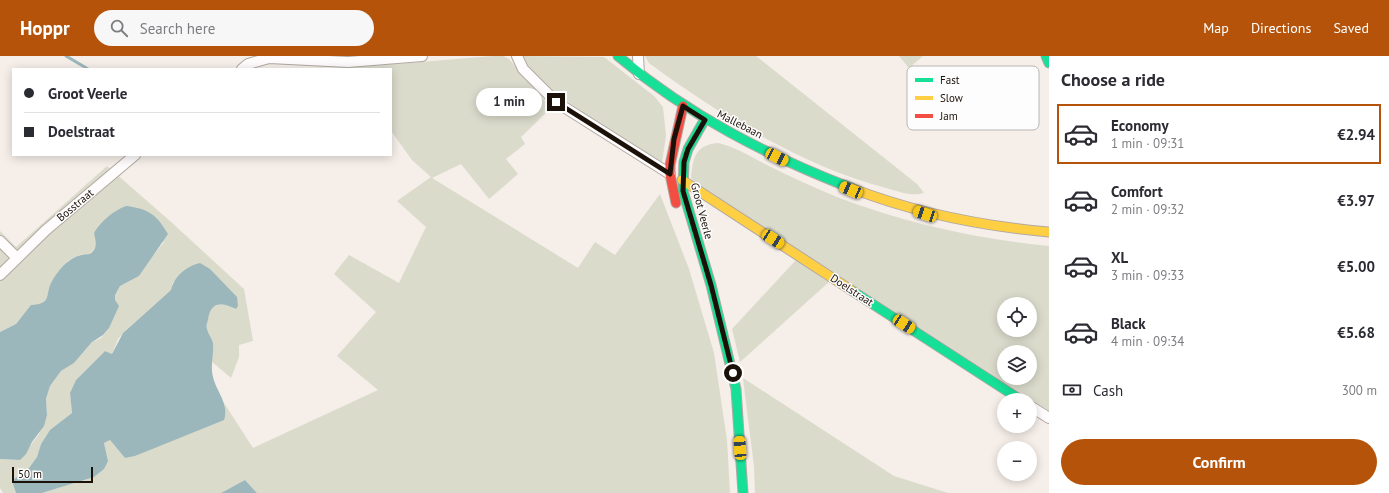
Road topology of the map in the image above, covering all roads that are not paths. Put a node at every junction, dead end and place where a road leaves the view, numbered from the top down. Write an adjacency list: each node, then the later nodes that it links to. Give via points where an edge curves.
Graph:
1 (422, 56): 7 (street, via 348,62 270,58 248,64)
2 (516, 56): 12 (street, via 523,69 556,102)
3 (618, 56): 8 (main road, Mallebaan)
4 (638, 56): 8 (street)
5 (1046, 56): 6 (main road)
6 (1049, 63)
7 (243, 68)
8 (640, 74): 9 (main road, Mallebaan)
9 (683, 106): 10 (main road, Mallebaan); 12 (main road, Groot Veerle, via 674,139)
10 (705, 120): 13 (main road, Groot Veerle, via 688,149); 16 (main road, Mallebaan, via 790,164 851,190 925,214 1024,231)
11 (134, 156): 18 (street, Bosstraat, via 46,230)
12 (670, 174): 14 (main road, Groot Veerle)
13 (682, 180): 20 (main road, Groot Veerle); 21 (main road, Doelstraat)
14 (679, 214)
15 (684, 228): 20 (main road, Groot Veerle, via 704,285)
16 (1049, 232)
17 (0, 241): 18 (street)
18 (17, 258): 19 (street, Bosstraat)
19 (0, 275)
20 (718, 312): 24 (main road, Groot Veerle, via 736,389)
21 (1010, 393)
22 (1037, 410): 23 (street)
23 (1049, 418)
24 (743, 493)

